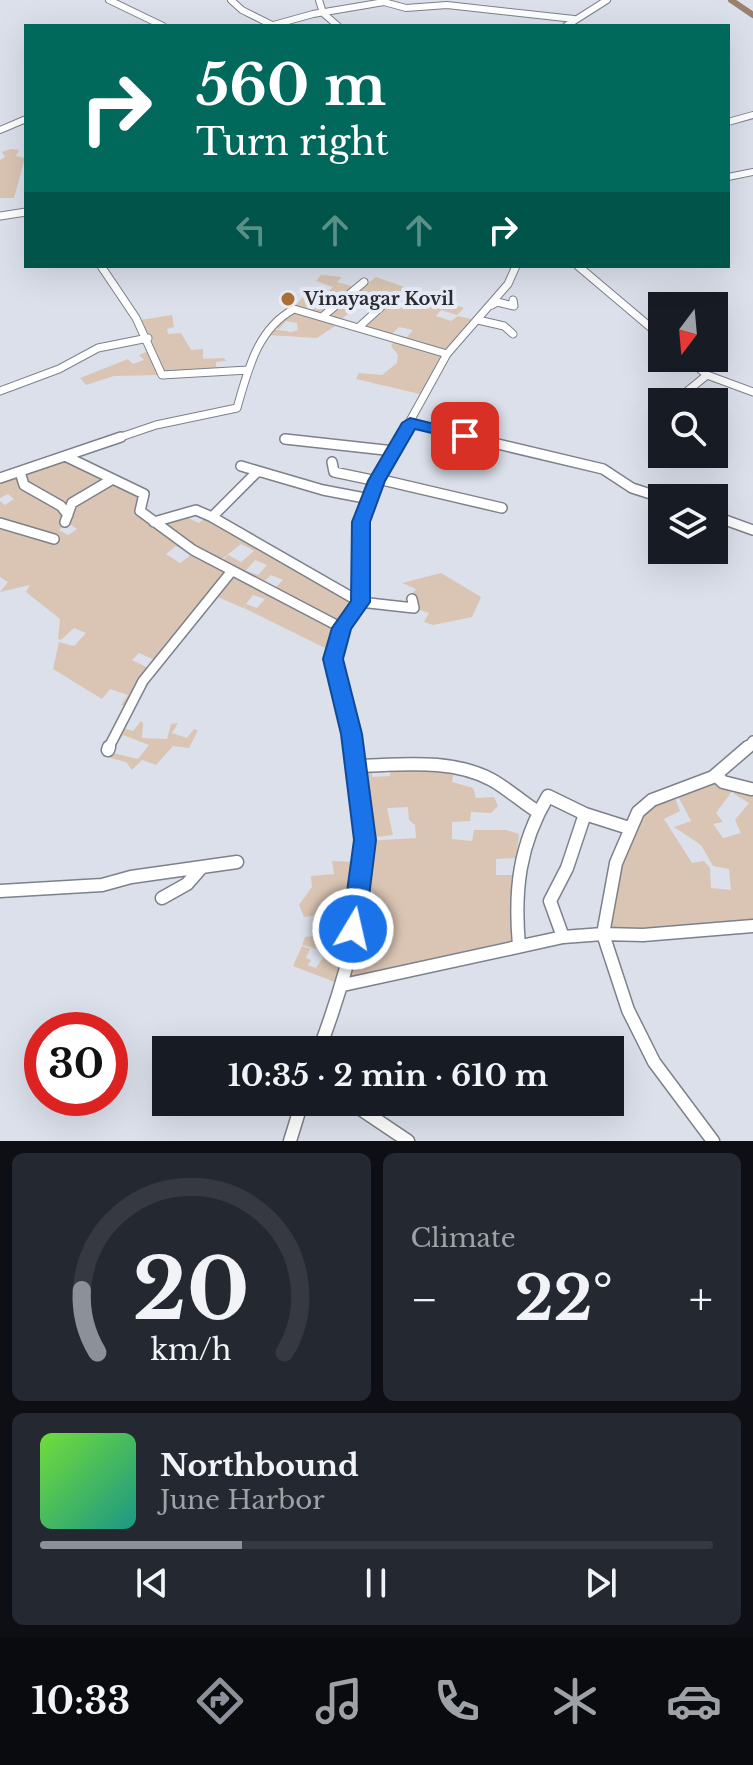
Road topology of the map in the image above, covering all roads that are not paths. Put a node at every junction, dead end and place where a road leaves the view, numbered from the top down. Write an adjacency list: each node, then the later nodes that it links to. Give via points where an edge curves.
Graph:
1 (109, 0): 8 (street)
2 (231, 0): 9 (street)
3 (319, 0): 6 (street)
4 (607, 0): 7 (street)
5 (430, 2): 6 (street, via 406,8 384,2); 7 (street)
6 (323, 13): 10 (street); 11 (street)
7 (574, 19): 12 (street)
8 (159, 24)
9 (267, 24)
10 (279, 24)
11 (336, 24)
12 (568, 24)
13 (753, 115): 15 (street)
14 (24, 120): 16 (street)
15 (730, 121)
16 (0, 130)
17 (750, 175): 18 (street)
18 (730, 177)
19 (24, 212): 20 (street)
20 (0, 216)
21 (102, 268): 33 (street)
22 (515, 268): 26 (street)
23 (580, 268): 30 (street)
24 (364, 282): 28 (street)
25 (513, 300): 26 (street, via 514,306)
26 (489, 306): 29 (street)
27 (381, 307): 31 (street)
28 (322, 317): 31 (street); 35 (street, via 288,311 267,332)
29 (478, 320): 32 (street, via 504,326); 34 (street)
30 (648, 325)
31 (359, 327): 34 (street)
32 (513, 334)
33 (148, 338): 35 (street, via 162,375); 39 (street, via 98,348)
34 (448, 358): 41 (street)
35 (248, 370): 44 (street, via 237,408 156,425)
36 (703, 372): 37 (street)
37 (707, 375): 38 (street); 40 (street)
38 (691, 388)
39 (0, 391)
40 (753, 392)
41 (410, 423): 43 (street); 52 (street, via 603,469)
42 (285, 439): 43 (street)
43 (394, 451): 51 (street)
44 (65, 456): 48 (street); 50 (street)
45 (332, 462): 51 (street, via 334,472)
46 (241, 466): 47 (street)
47 (258, 471): 53 (street); 55 (street)
48 (20, 472): 49 (street); 50 (street, via 24,485 61,506 66,518 72,503)
49 (0, 478)
50 (111, 480): 57 (street, via 144,494 140,511)
51 (377, 480): 53 (street); 54 (street)
52 (648, 493)
53 (370, 499): 63 (street, via 361,522)
54 (502, 508)
55 (212, 517): 57 (street, via 196,510); 63 (street)
56 (728, 521): 59 (street)
57 (154, 522): 61 (street)
58 (0, 523): 60 (street)
59 (753, 530)
60 (54, 539)
61 (231, 572): 64 (street); 66 (street, via 143,681)
62 (412, 599): 63 (street, via 414,608)
63 (360, 602): 64 (street)
64 (342, 628): 67 (street, via 333,659)
65 (752, 745): 68 (street)
66 (108, 750)
67 (356, 766): 70 (street, via 458,768 492,780); 81 (street, via 365,840)
68 (716, 775): 69 (street); 72 (street, via 648,802)
69 (751, 789)
70 (538, 812): 71 (street, via 548,796); 80 (street, via 520,849 514,909)
71 (585, 814): 72 (street); 79 (street, via 550,901)
72 (629, 828): 78 (street)
73 (237, 862): 74 (street)
74 (201, 868): 75 (street, via 102,885); 76 (street, via 187,884)
75 (0, 891)
76 (162, 898)
77 (753, 926): 78 (street)
78 (603, 934): 79 (street); 87 (street, via 628,1010 654,1062)
79 (563, 937): 80 (street)
80 (519, 946): 81 (street)
81 (343, 985): 82 (street)
82 (324, 1036)
83 (298, 1116): 85 (street)
84 (371, 1116): 86 (street)
85 (290, 1141)
86 (408, 1141)
87 (713, 1141)

